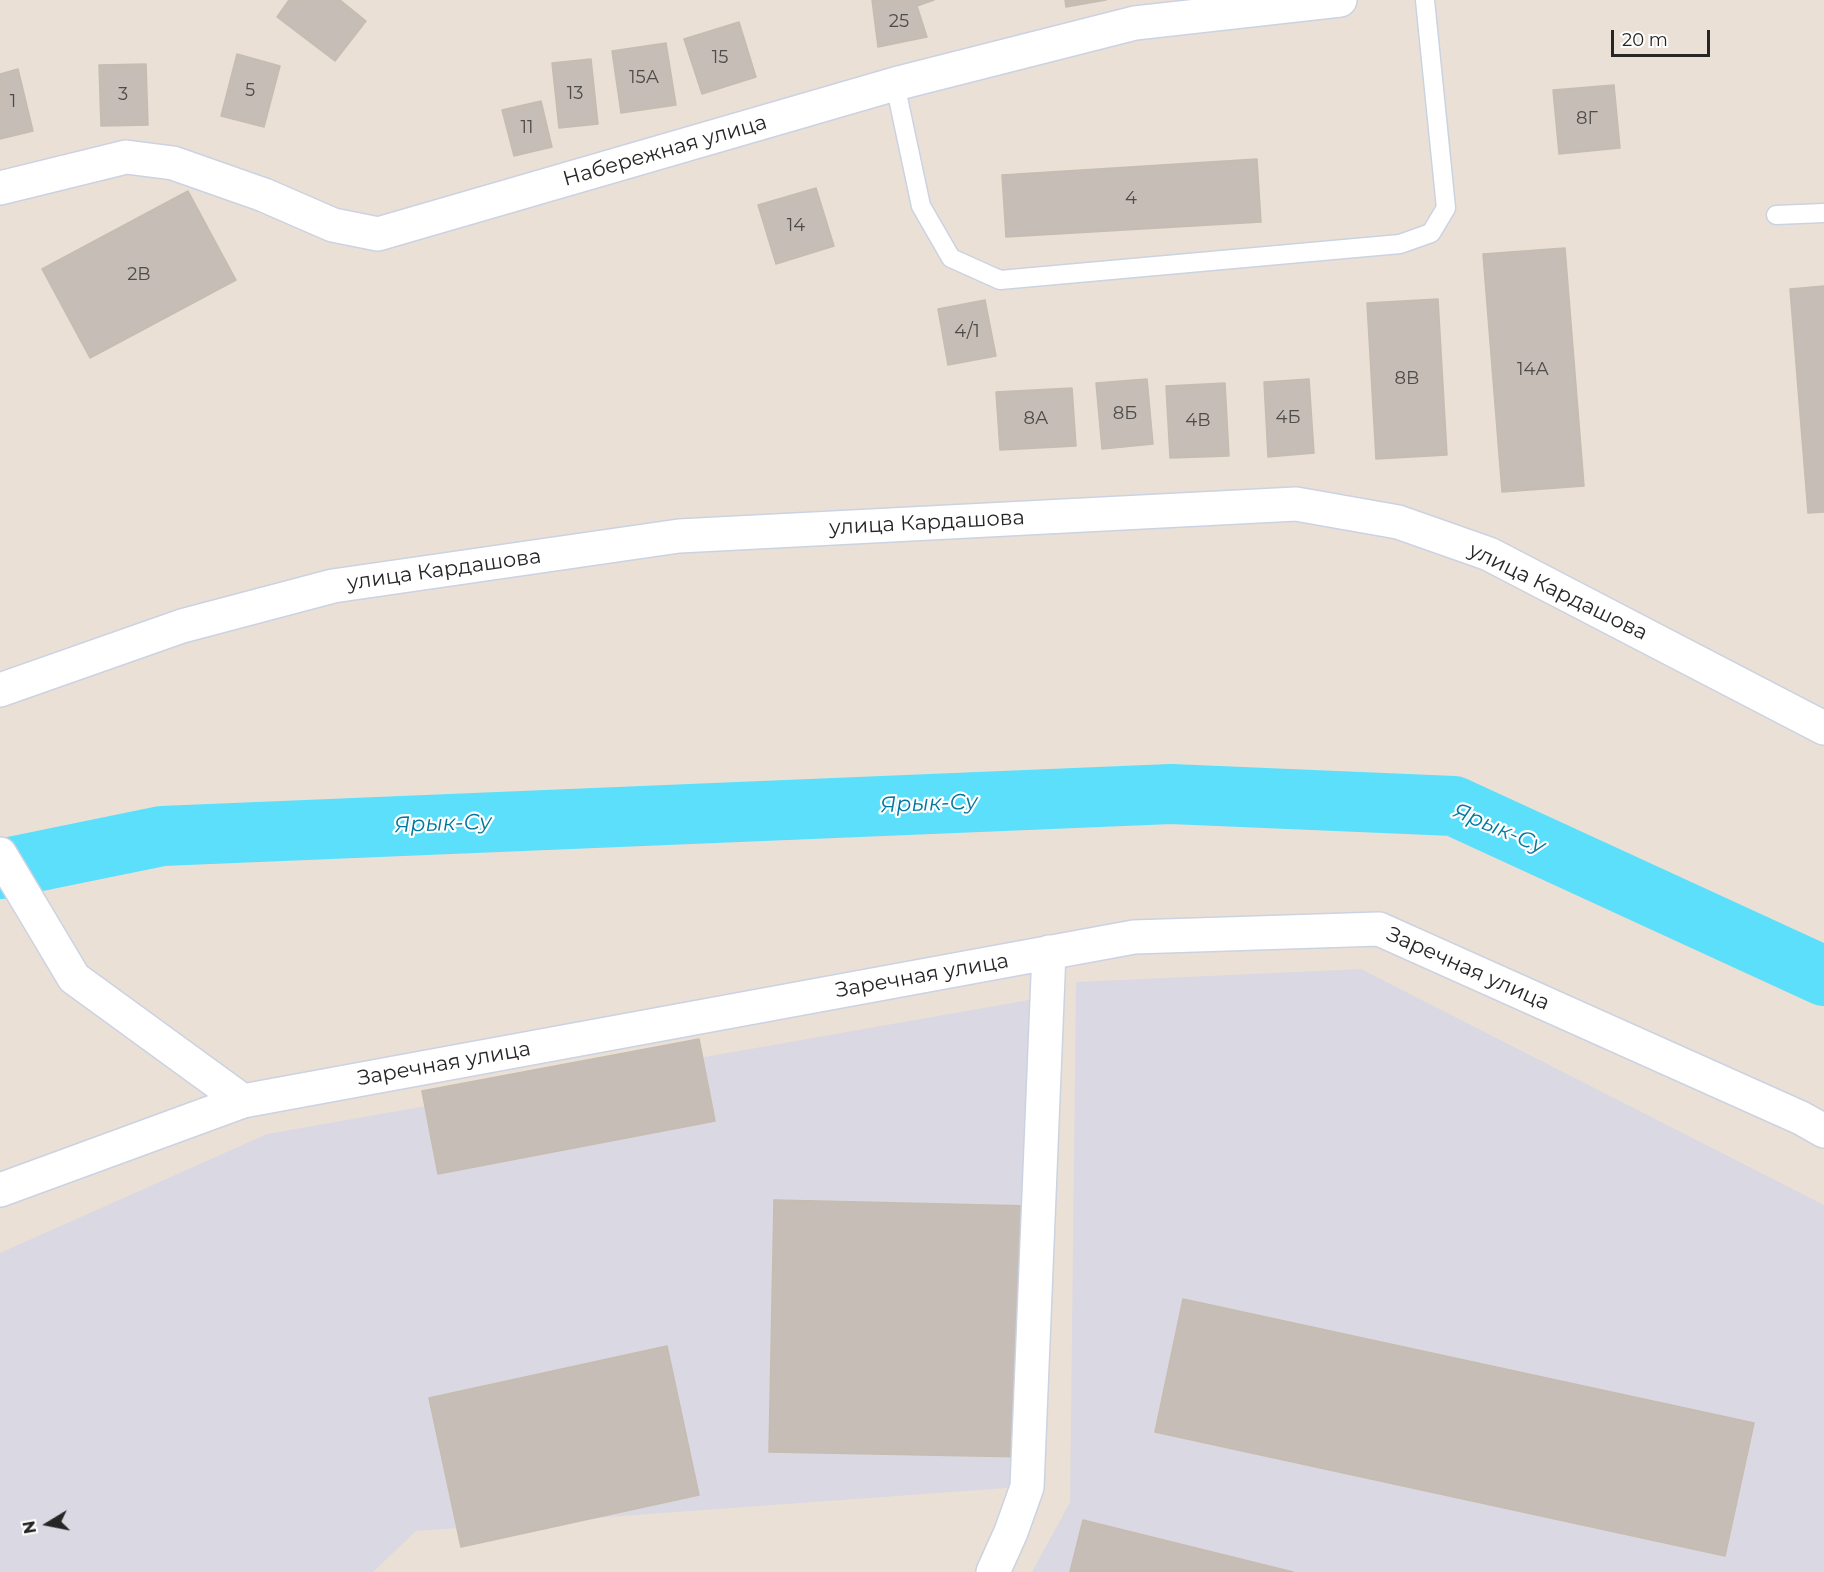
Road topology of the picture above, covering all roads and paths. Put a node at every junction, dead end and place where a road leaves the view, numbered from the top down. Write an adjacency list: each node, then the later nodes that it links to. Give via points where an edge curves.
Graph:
1 (1340, 0): 3 (street, Набережная улица, via 1135,22)
2 (1425, 0): 3 (lane, via 1446,208 1431,233 1400,244 1000,280 951,258 921,206)
3 (895, 84): 4 (street, Набережная улица, via 378,234 333,225 264,195 173,163 126,157)
4 (0, 188)
5 (1824, 213): 6 (lane)
6 (1776, 215)
7 (0, 690): 8 (street, улица Кардашова, via 182,626 333,586 679,536 1296,504 1398,522 1489,554)
8 (1824, 728)
9 (0, 854): 11 (street, via 74,978)
10 (1049, 952): 11 (street, Заречная улица); 12 (street, Заречная улица, via 1134,937 1379,929); 14 (street, via 1027,1487)
11 (243, 1101): 13 (street, Заречная улица)
12 (1824, 1131)
13 (0, 1190)
14 (993, 1572)

